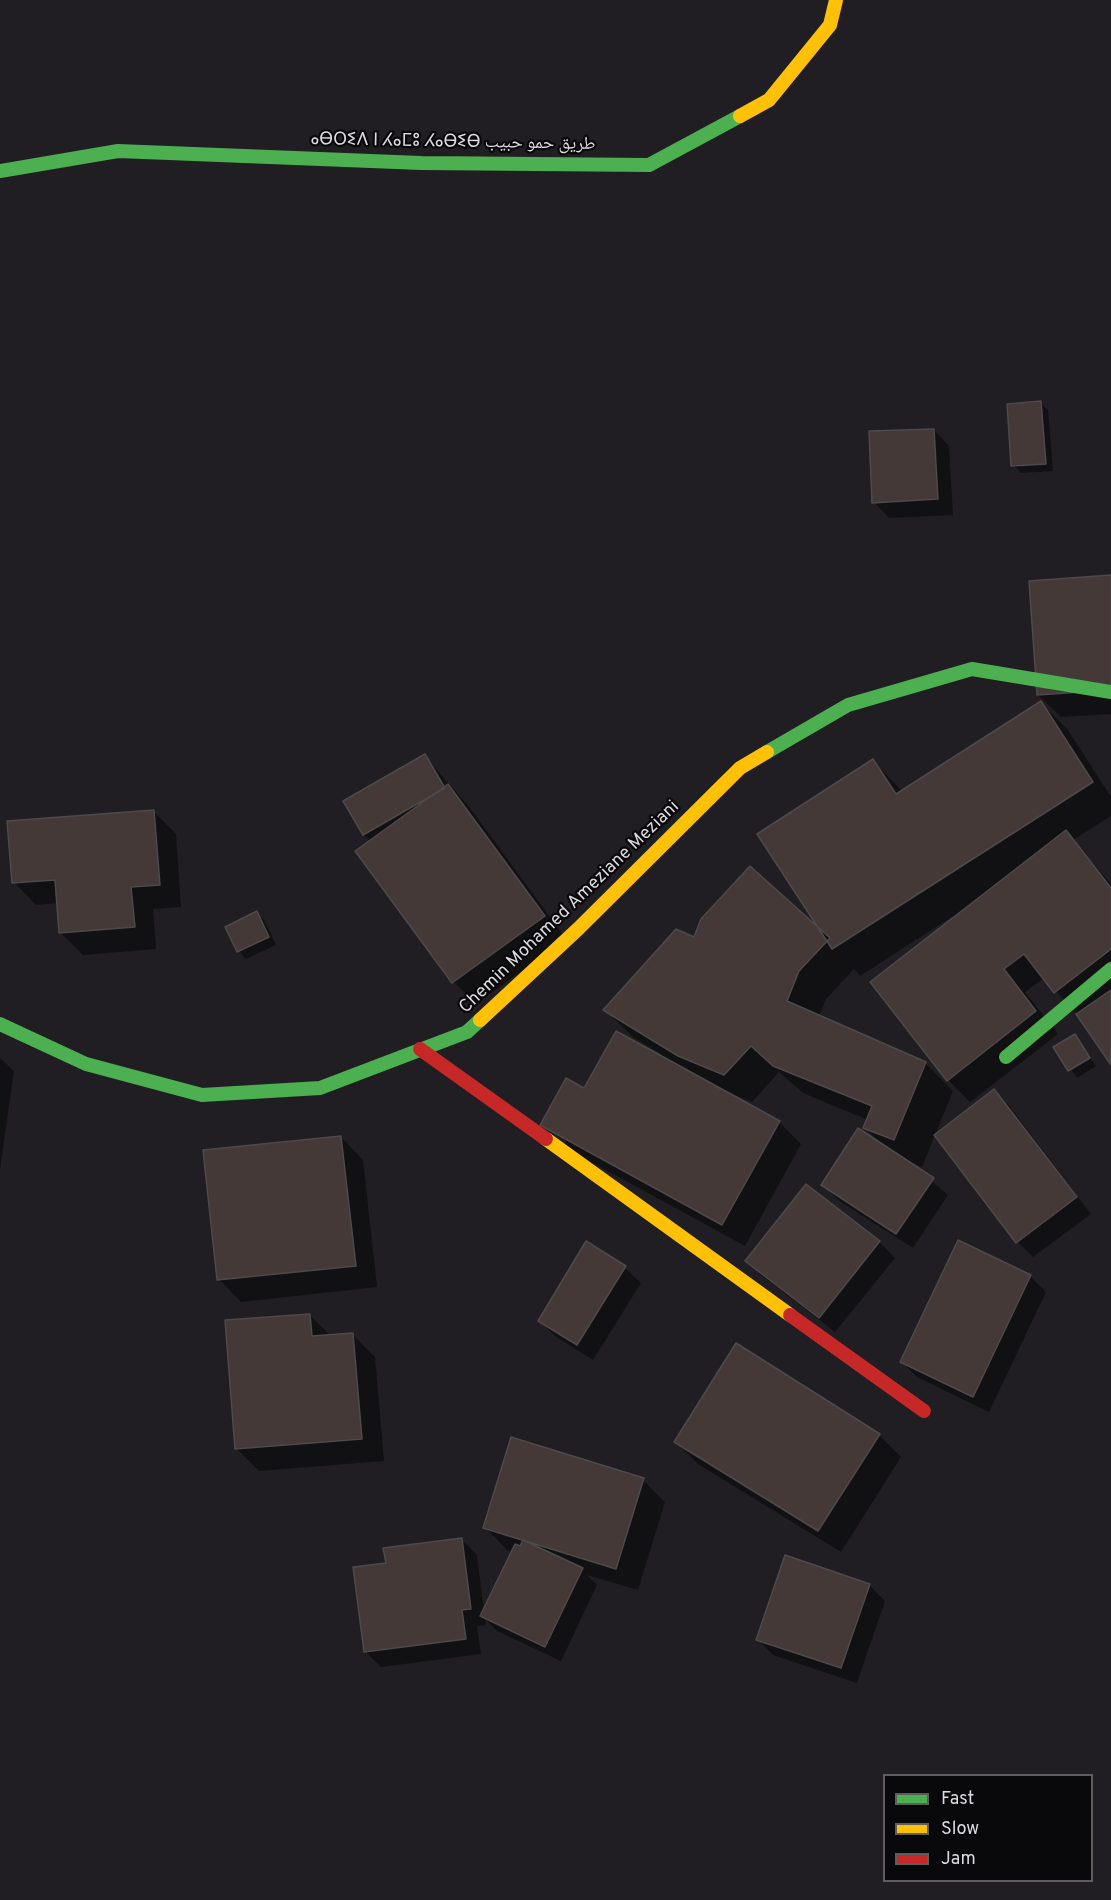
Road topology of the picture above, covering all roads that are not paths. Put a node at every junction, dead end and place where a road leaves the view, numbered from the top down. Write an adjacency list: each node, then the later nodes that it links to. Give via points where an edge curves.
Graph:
1 (836, 0): 2 (street, ⴰⴱⵔⵉⴷ ⵏ ⵃⴰⵎⵓ ⵃⴰⴱⵉⴱ طريق حمو حبيب, via 830,24 769,100 649,165 421,163 118,151)
2 (0, 171)
3 (1111, 692): 6 (street, Chemin Mohamed Ameziane Meziani, via 972,669 848,705 740,768 578,929 467,1032)
4 (1111, 969): 7 (street)
5 (0, 1024): 6 (street, Chemin Mohamed Ameziane Meziani, via 86,1064 202,1095 320,1088)
6 (420, 1049): 8 (street)
7 (1006, 1057)
8 (924, 1411)

